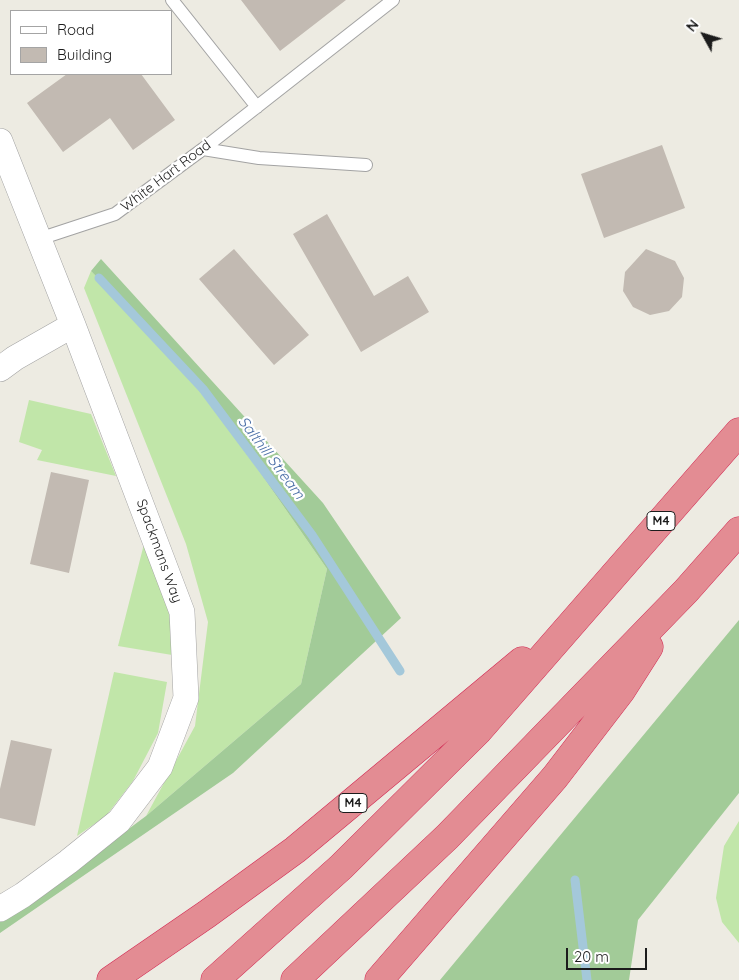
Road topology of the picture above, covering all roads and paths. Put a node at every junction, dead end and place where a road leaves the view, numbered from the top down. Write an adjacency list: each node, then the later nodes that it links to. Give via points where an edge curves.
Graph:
1 (172, 0): 3 (lane)
2 (392, 0): 3 (lane, White Hart Road)
3 (257, 107): 5 (lane, White Hart Road)
4 (0, 141): 7 (street, Spackmans Way)
5 (203, 149): 6 (lane, via 259,158); 7 (lane, White Hart Road, via 115,214)
6 (366, 165)
7 (38, 239): 8 (street, Spackmans Way)
8 (73, 325): 9 (street); 14 (street, Spackmans Way, via 182,612 186,698 160,767 120,821)
9 (0, 369)
10 (739, 432): 13 (highway, M4)
11 (739, 532): 12 (highway)
12 (686, 592): 17 (highway, via 447,837); 18 (highway, via 620,691 555,777)
13 (584, 610): 15 (highway, M4, via 295,850); 16 (highway, M4, via 472,738 342,867)
14 (0, 909)
15 (111, 980)
16 (215, 980)
17 (295, 980)
18 (379, 980)

